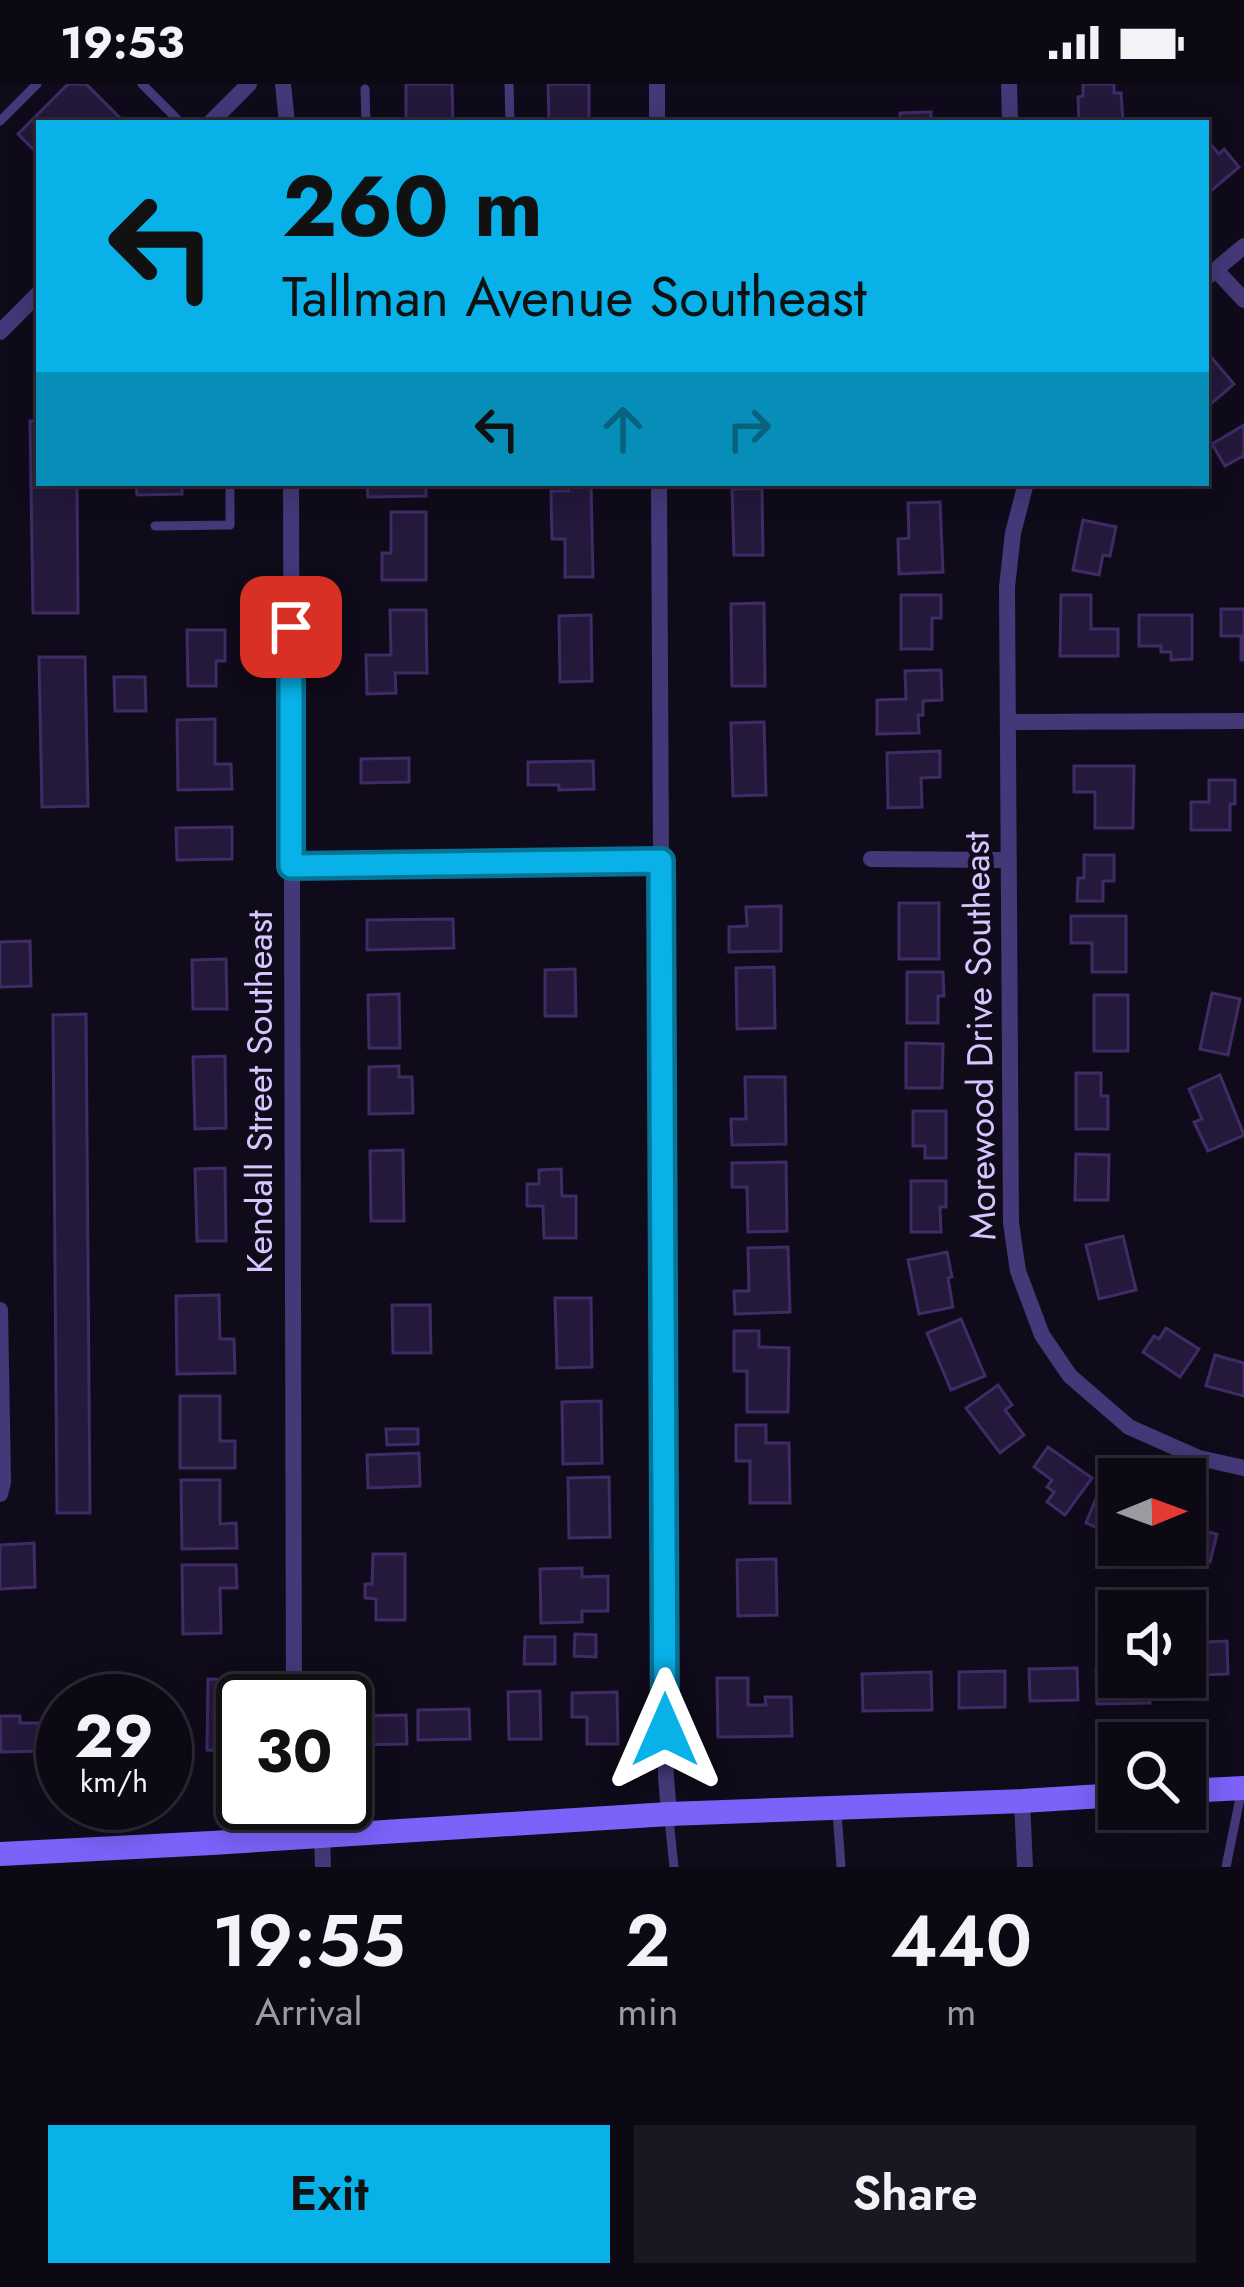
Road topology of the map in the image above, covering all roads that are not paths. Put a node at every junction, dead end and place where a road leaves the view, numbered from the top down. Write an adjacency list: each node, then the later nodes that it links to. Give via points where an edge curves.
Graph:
1 (37, 84): 16 (lane)
2 (142, 84): 9 (lane)
3 (249, 84): 10 (street)
4 (283, 84): 11 (street)
5 (509, 84): 13 (lane)
6 (657, 84): 14 (street)
7 (1010, 84): 15 (street)
8 (365, 89): 12 (lane)
9 (178, 120)
10 (213, 120)
11 (287, 120)
12 (366, 120)
13 (510, 120)
14 (657, 120)
15 (1010, 120)
16 (0, 121)
17 (1244, 246): 18 (street)
18 (1211, 274): 20 (street)
19 (36, 296): 21 (street)
20 (1244, 299)
21 (0, 332)
22 (230, 486): 26 (lane, via 230,525)
23 (291, 486): 32 (street, Kendall Street Southeast)
24 (659, 486): 31 (street)
25 (1025, 486): 27 (street, Morewood Drive Southeast, via 1007,586)
26 (155, 526)
27 (1008, 722): 28 (street); 30 (street, Morewood Drive Southeast)
28 (1244, 722)
29 (871, 859): 30 (street)
30 (1008, 860): 34 (street, Morewood Drive Southeast, via 1011,1223 1018,1271 1042,1335 1070,1376 1129,1427)
31 (661, 861): 32 (street); 42 (street)
32 (291, 866): 36 (street, Kendall Street Southeast)
33 (0, 1310): 35 (street)
34 (1244, 1468)
35 (0, 1494)
36 (294, 1674)
37 (1243, 1788): 38 (main road); 51 (lane)
38 (1206, 1790)
39 (1098, 1797): 40 (main road)
40 (1022, 1802): 41 (main road); 50 (street)
41 (837, 1807): 42 (main road); 49 (lane)
42 (669, 1814): 44 (main road); 48 (lane)
43 (295, 1830): 45 (street)
44 (322, 1836): 45 (main road); 47 (street)
45 (295, 1838): 46 (main road)
46 (0, 1854)
47 (323, 1867)
48 (674, 1867)
49 (841, 1867)
50 (1025, 1867)
51 (1226, 1867)

